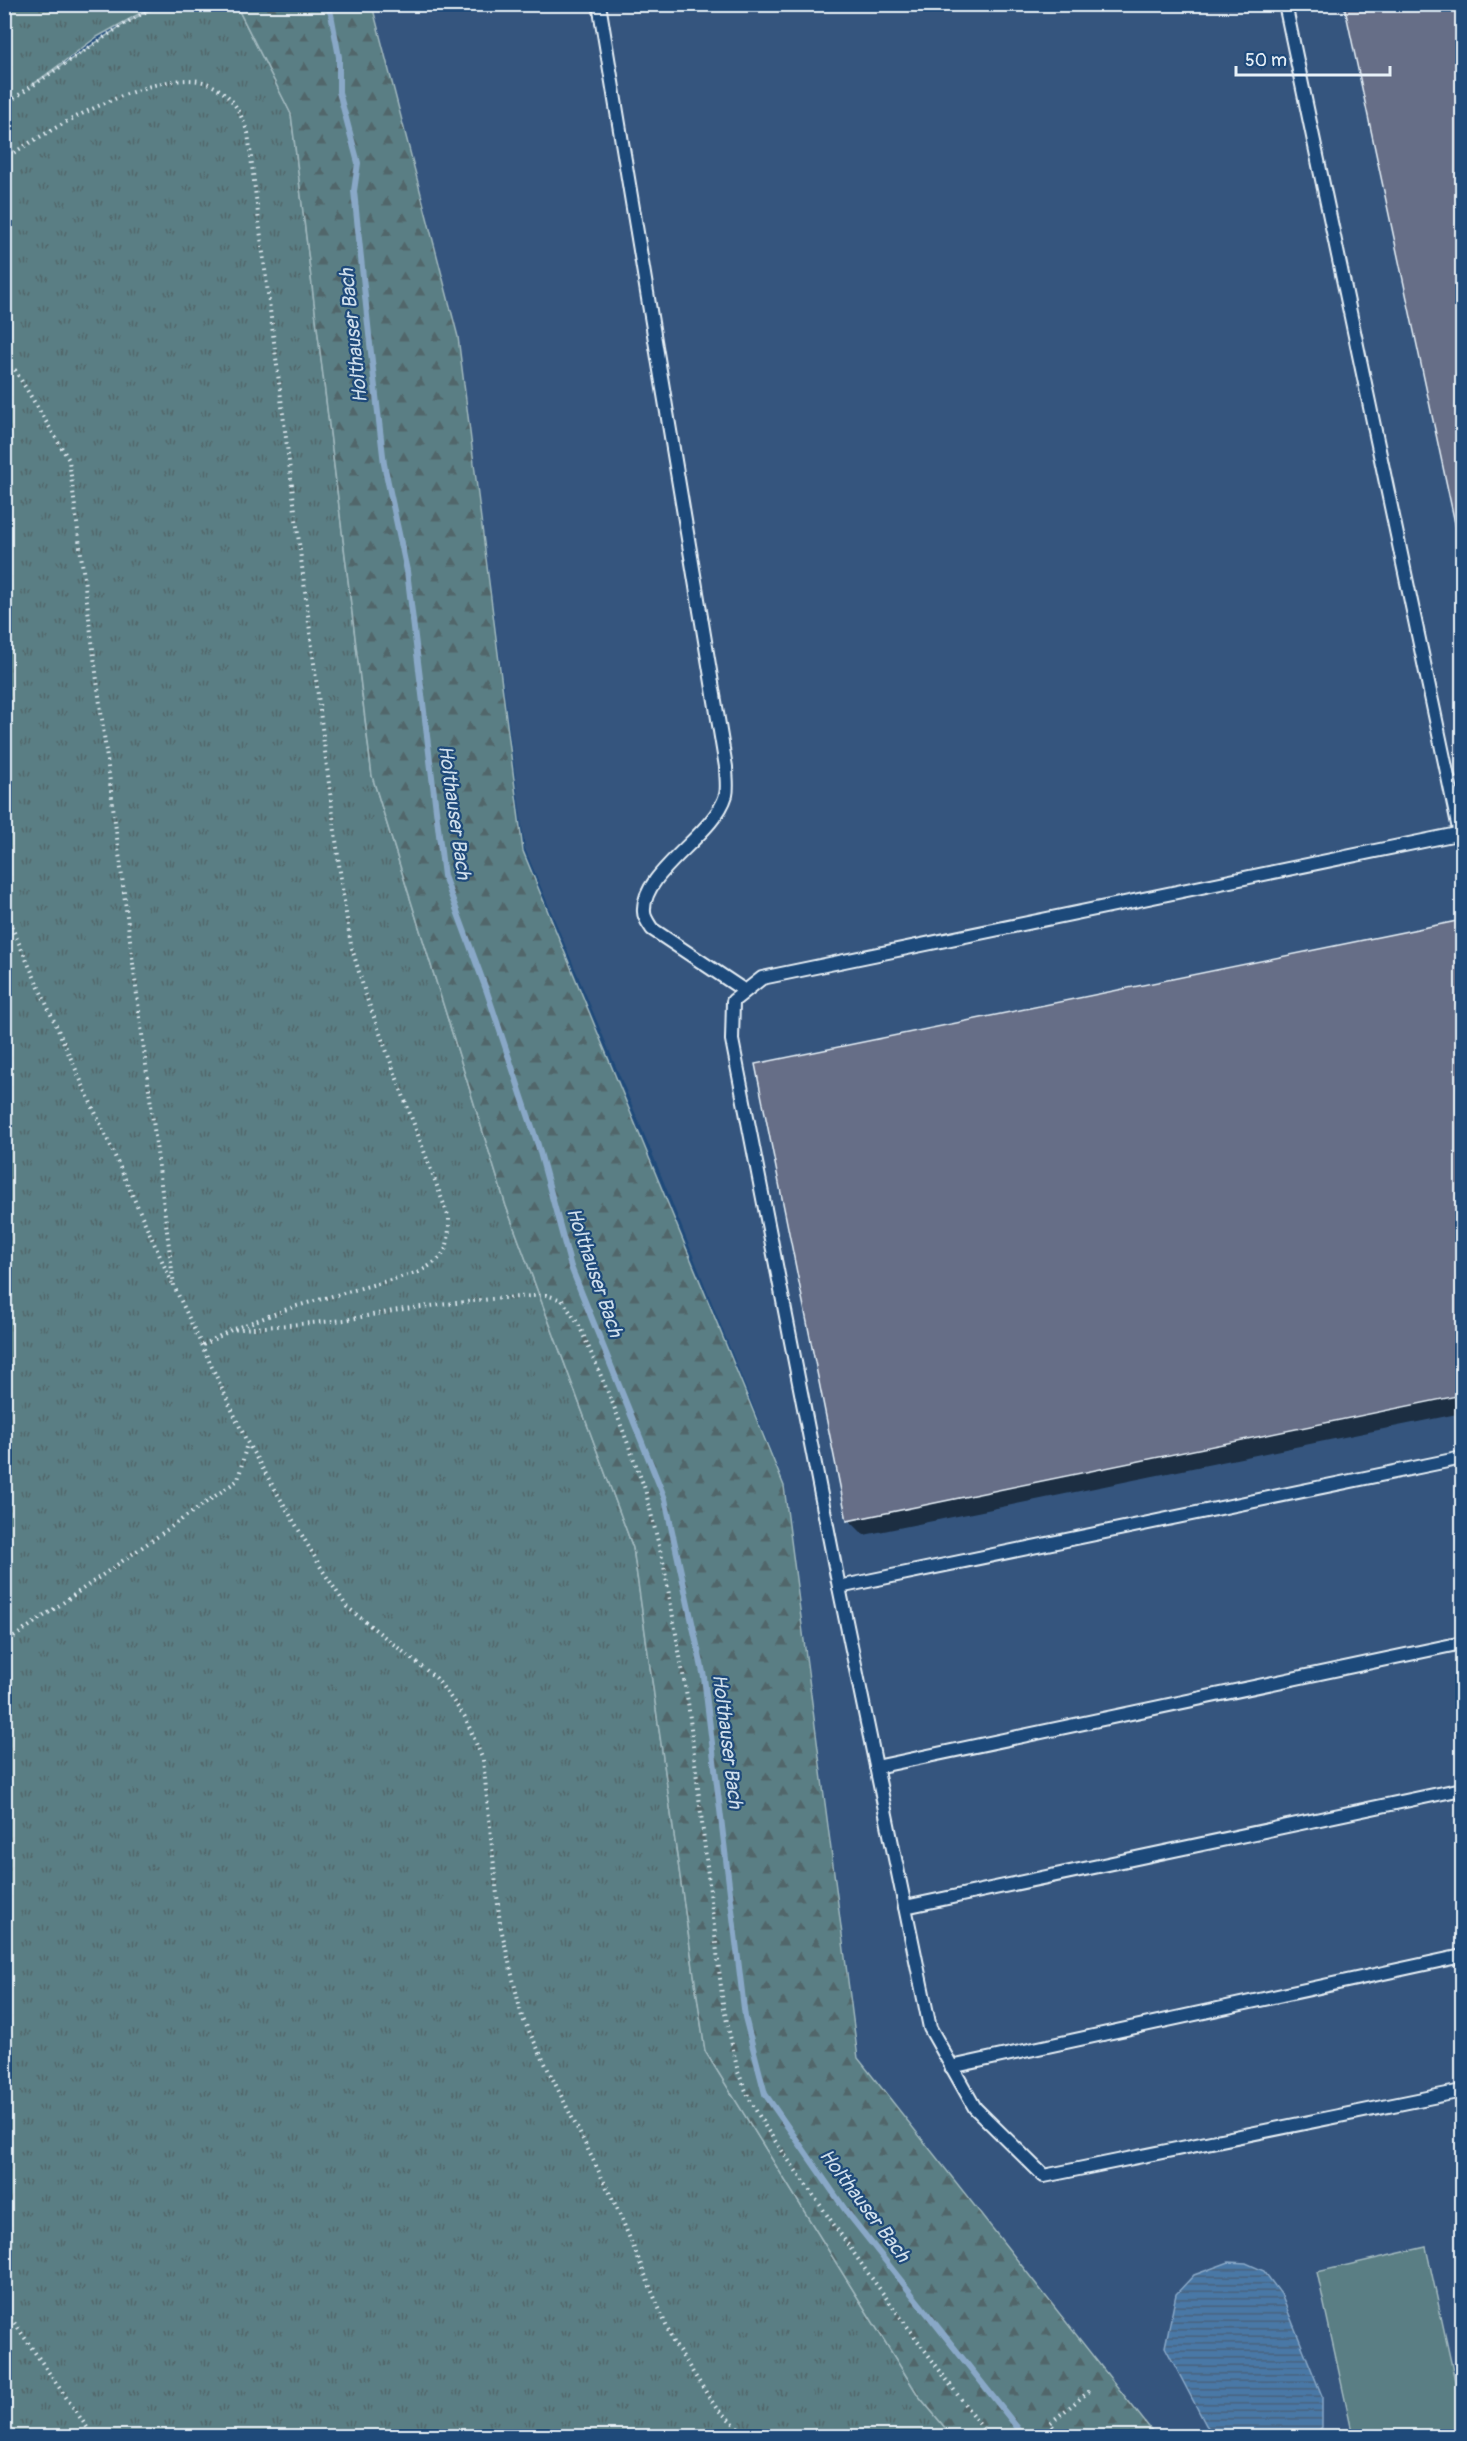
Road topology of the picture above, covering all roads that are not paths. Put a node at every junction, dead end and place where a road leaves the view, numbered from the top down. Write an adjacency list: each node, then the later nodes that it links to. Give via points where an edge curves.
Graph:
1 (599, 4): 4 (lane, via 726,767 726,795 713,819 652,884 643,914 652,929)
2 (1285, 4): 3 (lane)
3 (1461, 834): 4 (lane, via 762,978)
4 (745, 991): 6 (lane, via 733,1001 732,1040)
5 (1462, 1458): 6 (lane)
6 (839, 1587): 8 (lane)
7 (1462, 1643): 8 (lane)
8 (876, 1767): 10 (lane)
9 (1462, 1789): 10 (lane)
10 (905, 1907): 12 (lane, via 930,2028)
11 (1462, 1956): 12 (lane)
12 (951, 2067): 13 (lane, via 975,2108 1044,2176)
13 (1462, 2091)

